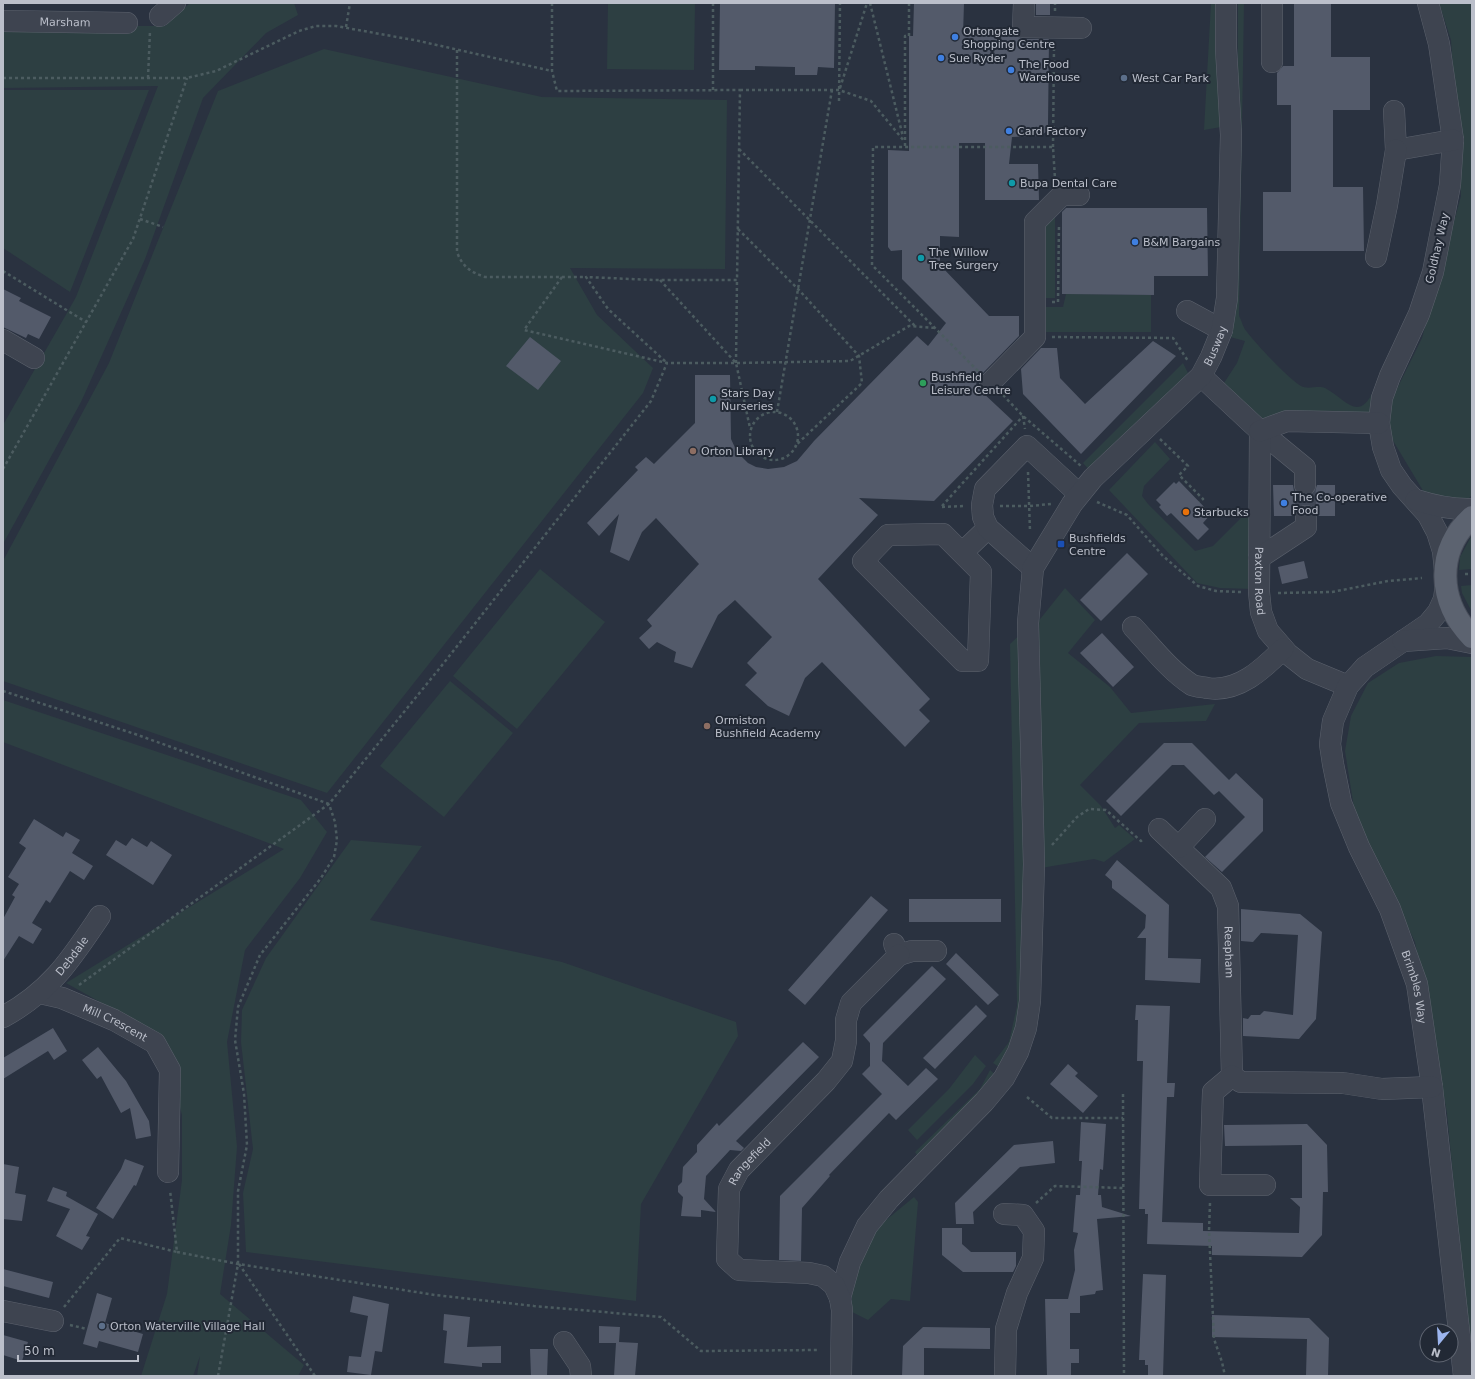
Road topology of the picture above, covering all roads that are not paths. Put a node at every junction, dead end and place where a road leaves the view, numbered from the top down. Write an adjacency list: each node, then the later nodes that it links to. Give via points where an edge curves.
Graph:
1 (1024, 3): 7 (street, via 1023,26)
2 (1226, 3): 15 (street, Busway, via 1231,135 1228,298)
3 (1272, 3): 8 (street)
4 (1428, 3): 10 (street, Goldhay Way, via 1439,44)
5 (9, 15): 6 (street, Marsham)
6 (127, 22)
7 (1081, 28)
8 (1272, 62)
9 (1394, 111): 11 (street)
10 (1453, 140): 11 (street); 20 (street, Goldhay Way, via 1450,184 1433,272 1419,314 1382,398)
11 (1396, 150): 13 (street)
12 (1079, 195): 19 (street, via 1062,195 1034,222 1035,337)
13 (1376, 257)
14 (1187, 311): 15 (street)
15 (1222, 330): 18 (street, Busway)
16 (3, 340): 17 (street)
17 (34, 358)
18 (1201, 376): 21 (street); 23 (street, Busway, via 1093,478)
19 (990, 382)
20 (1379, 423): 21 (street, via 1287,421); 24 (street, Goldhay Way, via 1383,447 1391,470)
21 (1260, 431): 22 (street, via 1305,468); 30 (street, Paxton Road)
22 (1305, 485)
23 (1085, 497): 28 (street, via 1027,446 985,489 982,505); 31 (street, Busway)
24 (1416, 500): 25 (street, Goldhay Way, via 1437,507); 32 (street, Goldhay Way, via 1437,532)
25 (1472, 509)
26 (1306, 516): 30 (street, via 1306,527)
27 (1472, 517): 32 (main road, via 1463,525 1451,546)
28 (988, 528): 29 (street); 31 (street)
29 (962, 554): 29 (street, via 943,534 888,535 863,561 964,661 978,660 981,572)
30 (1259, 558): 37 (street, Paxton Road, via 1258,592 1261,612 1268,631)
31 (1033, 568): 51 (street, Busway, via 1028,623 1034,864 1030,1001 1026,1028 1018,1052 1004,1078 984,1102 889,1199 867,1226 850,1262)
32 (1452, 576): 34 (main road, via 1448,600 1455,615); 35 (street, Brimbles Way, via 1438,612 1428,624)
33 (1133, 627): 37 (street, via 1174,671 1194,686 1217,690 1240,684 1264,668)
34 (1472, 637)
35 (1403, 641): 36 (street, via 1447,638); 38 (street, Brimbles Way, via 1365,667)
36 (1472, 643)
37 (1283, 649): 38 (street, Paxton Road, via 1307,669)
38 (1348, 686): 47 (street, Brimbles Way, via 1333,721 1330,744 1332,764 1341,803 1359,847 1390,909 1417,984)
39 (1205, 819): 41 (street)
40 (1159, 829): 41 (street, Reepham)
41 (1179, 846): 46 (street, Reepham, via 1221,888 1228,906)
42 (100, 916): 44 (street, Debdale, via 72,959)
43 (936, 951): 51 (street, Rangefield, via 897,949 851,1003 846,1020 846,1041 842,1061 826,1081 738,1170 729,1189 727,1259 739,1270 823,1276 834,1285)
44 (40, 993): 45 (street, Debdale); 48 (street, Mill Crescent, via 62,998 114,1020 155,1043 170,1070)
45 (3, 1017)
46 (1232, 1076): 47 (street, via 1241,1082 1343,1084 1382,1089); 49 (street, via 1213,1092 1210,1185)
47 (1432, 1086): 58 (street, Brimbles Way)
48 (168, 1172)
49 (1265, 1185)
50 (1013, 1214): 57 (street, via 1034,1231 1033,1258 1017,1293 1006,1329)
51 (840, 1298): 56 (street, Rangefield)
52 (3, 1311): 53 (street)
53 (53, 1321)
54 (564, 1342): 55 (street, via 580,1366)
55 (581, 1376)
56 (841, 1376)
57 (1005, 1376)
58 (1464, 1376)

